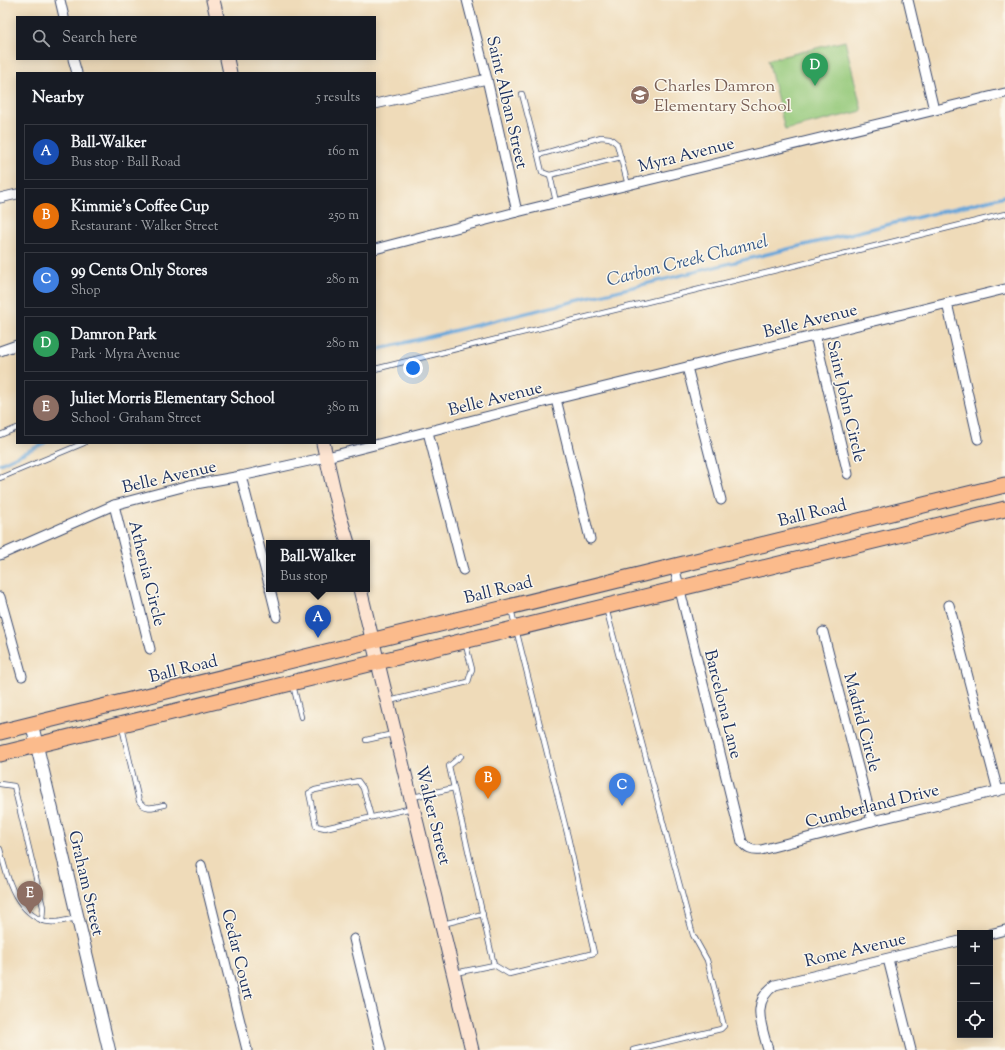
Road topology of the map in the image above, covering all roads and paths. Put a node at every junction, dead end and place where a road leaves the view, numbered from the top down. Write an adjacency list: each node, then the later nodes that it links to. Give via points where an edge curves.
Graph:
1 (60, 0): 5 (street)
2 (213, 0): 6 (main road)
3 (467, 0): 11 (street, Saint Alban Street)
4 (908, 0): 15 (street)
5 (64, 16)
6 (217, 16)
7 (73, 60): 9 (street)
8 (227, 60): 10 (main road)
9 (76, 72)
10 (230, 72)
11 (487, 79): 14 (street); 23 (street, Saint Alban Street)
12 (1005, 93): 15 (street, Myra Avenue)
13 (522, 94): 16 (lane)
14 (376, 104)
15 (934, 110): 19 (street, Myra Avenue)
16 (538, 155): 17 (lane, via 601,137 610,138 617,144); 18 (lane, via 542,172)
17 (621, 157): 18 (lane); 19 (lane)
18 (550, 175): 22 (lane)
19 (628, 185): 22 (street, Myra Avenue)
20 (16, 194): 21 (street)
21 (0, 198)
22 (556, 202): 23 (street, Myra Avenue)
23 (517, 212): 25 (street, Myra Avenue)
24 (1005, 214): 32 (lane)
25 (376, 249)
26 (1005, 289): 27 (street, Belle Avenue)
27 (947, 303): 28 (street, Belle Avenue); 37 (street)
28 (815, 335): 31 (street, Belle Avenue); 41 (street, Saint John Circle)
29 (16, 345): 30 (street)
30 (0, 351)
31 (687, 367): 33 (street, Belle Avenue); 45 (street)
32 (376, 369)
33 (556, 399): 35 (street, Belle Avenue); 48 (street)
34 (16, 428): 36 (lane)
35 (428, 432): 40 (street, Belle Avenue); 52 (street)
36 (0, 435)
37 (978, 439)
38 (82, 444): 43 (lane)
39 (323, 444): 40 (main road)
40 (327, 457): 42 (street, Belle Avenue); 49 (main road)
41 (848, 474)
42 (241, 476): 46 (street, Belle Avenue, via 190,485); 53 (street)
43 (0, 478)
44 (1005, 485): 51 (main road, Ball Road)
45 (721, 500)
46 (114, 505): 50 (street, Belle Avenue); 66 (street, Athenia Circle)
47 (1005, 509): 54 (main road)
48 (590, 539)
49 (347, 540)
50 (0, 556)
51 (674, 566): 54 (street, Barcelona Lane); 59 (main road, Ball Road)
52 (463, 570)
53 (266, 572)
54 (679, 588): 60 (main road); 87 (street, Barcelona Lane, via 742,842)
55 (271, 592): 61 (street)
56 (361, 592): 64 (main road, Walker Street)
57 (0, 597): 68 (street)
58 (949, 605): 82 (street)
59 (510, 606): 62 (lane); 64 (main road, Ball Road)
60 (605, 606): 62 (main road); 105 (lane, via 692,935 707,960 724,1026 721,1029)
61 (278, 617)
62 (515, 628): 65 (main road); 99 (lane, via 568,837 594,953 509,974)
63 (823, 632): 86 (street, Madrid Circle)
64 (373, 640): 67 (main road, Walker Street); 72 (main road, Ball Road)
65 (464, 640): 67 (main road); 70 (lane, via 472,669 468,682)
66 (150, 649)
67 (379, 662): 69 (main road); 70 (main road, Walker Street)
68 (22, 676)
69 (293, 683): 71 (lane); 73 (main road)
70 (388, 702): 75 (main road, Walker Street)
71 (301, 717)
72 (32, 725): 74 (main road, Ball Road); 77 (street, Graham Street)
73 (122, 725): 77 (main road); 84 (lane, via 141,805 147,808)
74 (0, 732)
75 (396, 733): 76 (lane); 83 (main road, Walker Street)
76 (366, 740)
77 (37, 745): 78 (main road); 91 (street, Graham Street)
78 (0, 754)
79 (462, 756): 81 (lane, via 449,766)
80 (0, 784): 92 (lane, via 14,786 43,907)
81 (454, 788): 83 (lane); 90 (lane)
82 (1002, 790): 86 (street, Cumberland Drive)
83 (412, 802): 85 (lane); 93 (main road, Walker Street)
84 (164, 805)
85 (371, 818): 85 (lane, via 319,828 316,826 309,793 358,781 363,788)
86 (872, 821): 87 (street, Cumberland Drive, via 761,850)
87 (747, 848)
88 (0, 849): 92 (lane, via 5,872 21,907)
89 (201, 865): 102 (street, Cedar Court)
90 (483, 914): 93 (lane); 99 (lane)
91 (77, 918): 92 (lane); 101 (street, Graham Street)
92 (42, 921)
93 (442, 924): 100 (main road, Walker Street)
94 (1005, 930): 95 (street)
95 (993, 933)
96 (354, 939): 103 (street)
97 (957, 942): 98 (street, Rome Avenue)
98 (888, 959): 106 (street, Rome Avenue, via 774,985 767,990 759,1008); 107 (street)
99 (494, 965): 100 (lane)
100 (453, 974): 104 (main road, Walker Street)
101 (110, 1050)
102 (247, 1050)
103 (381, 1050)
104 (472, 1050)
105 (633, 1050)
106 (768, 1050)
107 (911, 1050)

